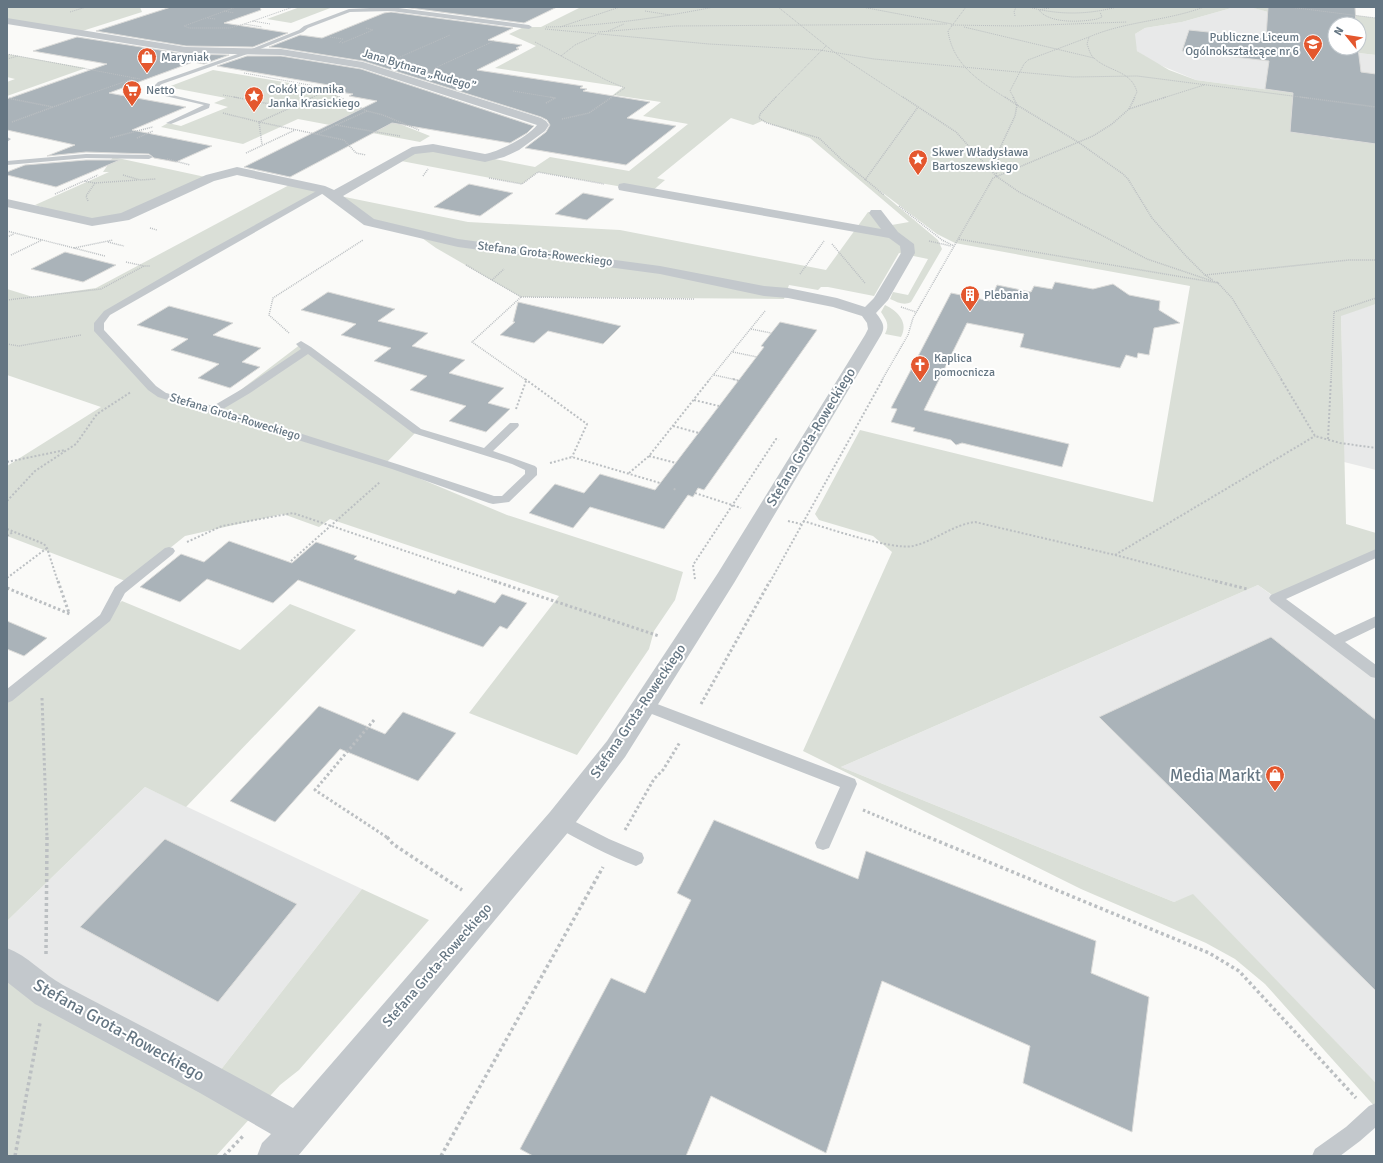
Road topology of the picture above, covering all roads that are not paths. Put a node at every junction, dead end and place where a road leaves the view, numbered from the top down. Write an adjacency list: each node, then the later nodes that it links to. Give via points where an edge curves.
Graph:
1 (7, 21): 3 (street, Jana Bytnara „Rudego”, via 186,50)
2 (526, 27): 3 (lane, via 391,9 349,11)
3 (249, 51): 4 (lane, via 160,83 151,92 207,104 207,107); 8 (street, Jana Bytnara „Rudego”, via 281,52 376,68 543,125 541,129 506,152 492,157 485,158 433,148 412,151)
4 (169, 123)
5 (149, 157): 6 (lane, via 86,156)
6 (7, 163)
7 (624, 187): 11 (street)
8 (330, 193): 9 (street, Stefana Grota-Roweckiego, via 237,171 210,178 124,217 92,222); 12 (street, Stefana Grota-Roweckiego, via 369,222 458,243 681,274 764,291 837,303); 13 (lane, Stefana Grota-Roweckiego, via 107,313 99,322 99,331 152,388 162,395)
9 (7, 203)
10 (876, 213): 11 (street)
11 (893, 235): 12 (street, via 907,244 908,253)
12 (874, 306): 22 (street, Stefana Grota-Roweckiego, via 876,329 873,335 730,572)
13 (214, 410): 15 (lane, via 246,391 304,347 417,431); 15 (lane, Stefana Grota-Roweckiego, via 493,500 504,499 531,475 531,468)
14 (514, 425): 15 (lane)
15 (486, 452)
16 (169, 551): 21 (lane, via 120,590 105,618)
17 (1376, 553): 19 (lane, via 1276,598)
18 (1376, 621): 19 (lane)
19 (1334, 642): 20 (lane)
20 (1376, 673)
21 (7, 697)
22 (644, 705): 23 (street, Stefana Grota-Roweckiego, via 616,749); 24 (lane, via 849,784)
23 (560, 820): 25 (lane); 28 (street, Stefana Grota-Roweckiego)
24 (823, 843)
25 (636, 858)
26 (7, 963): 28 (street, Stefana Grota-Roweckiego, via 46,993 266,1112)
27 (1374, 1115): 29 (lane)
28 (283, 1149)
29 (1322, 1156)

